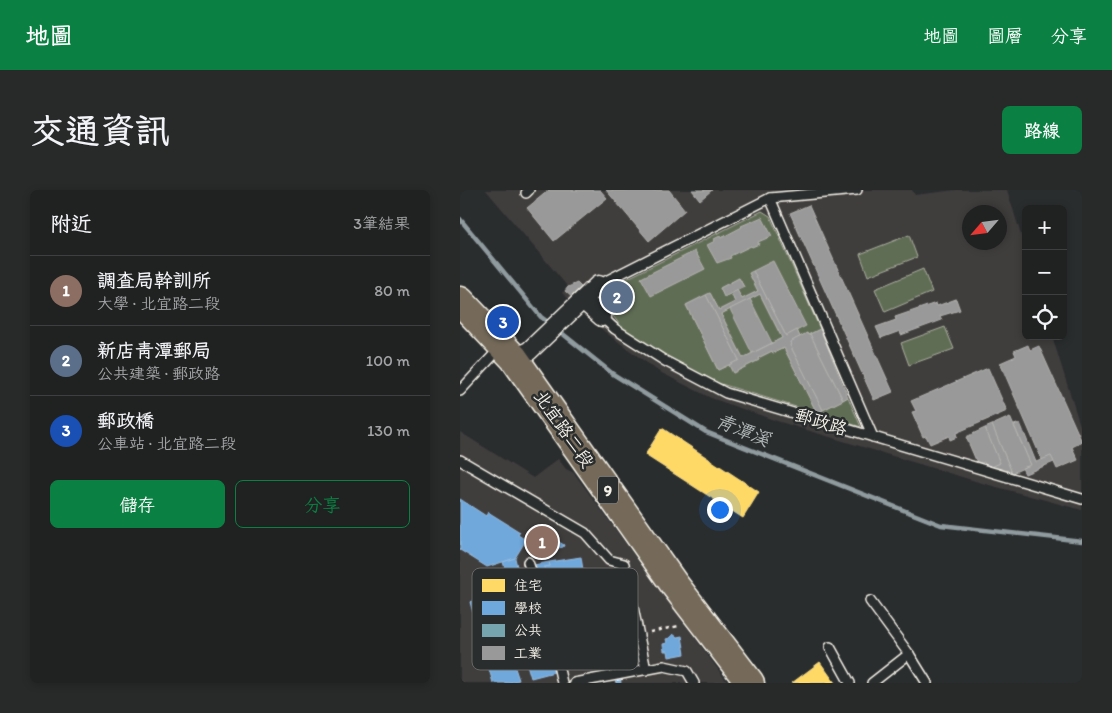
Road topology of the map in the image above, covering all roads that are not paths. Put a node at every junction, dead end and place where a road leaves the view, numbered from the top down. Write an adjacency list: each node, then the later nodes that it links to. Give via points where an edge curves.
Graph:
1 (857, 190): 2 (lane)
2 (770, 198): 3 (lane); 9 (lane)
3 (598, 285): 5 (street)
4 (460, 301): 7 (main road, 北宜路二段 / 9)
5 (578, 304): 6 (street, 郵政路); 7 (street)
6 (602, 318): 9 (lane, 郵政路, via 665,362 726,393)
7 (515, 351): 8 (lane); 24 (main road, 北宜路二段 / 9, via 674,584)
8 (460, 391)
9 (873, 437): 11 (lane, 郵政路)
10 (460, 460): 14 (lane, via 585,533 609,560 624,564)
11 (1082, 499)
12 (528, 562): 13 (lane)
13 (530, 568)
14 (625, 568)
15 (870, 601): 18 (lane)
16 (638, 629): 20 (lane)
17 (830, 647): 25 (lane)
18 (909, 654): 26 (lane); 27 (lane)
19 (559, 670): 21 (lane)
20 (646, 670): 22 (lane); 23 (lane, via 664,666 687,671)
21 (562, 683)
22 (574, 683)
23 (694, 683)
24 (750, 683)
25 (850, 683)
26 (872, 683)
27 (927, 683)

